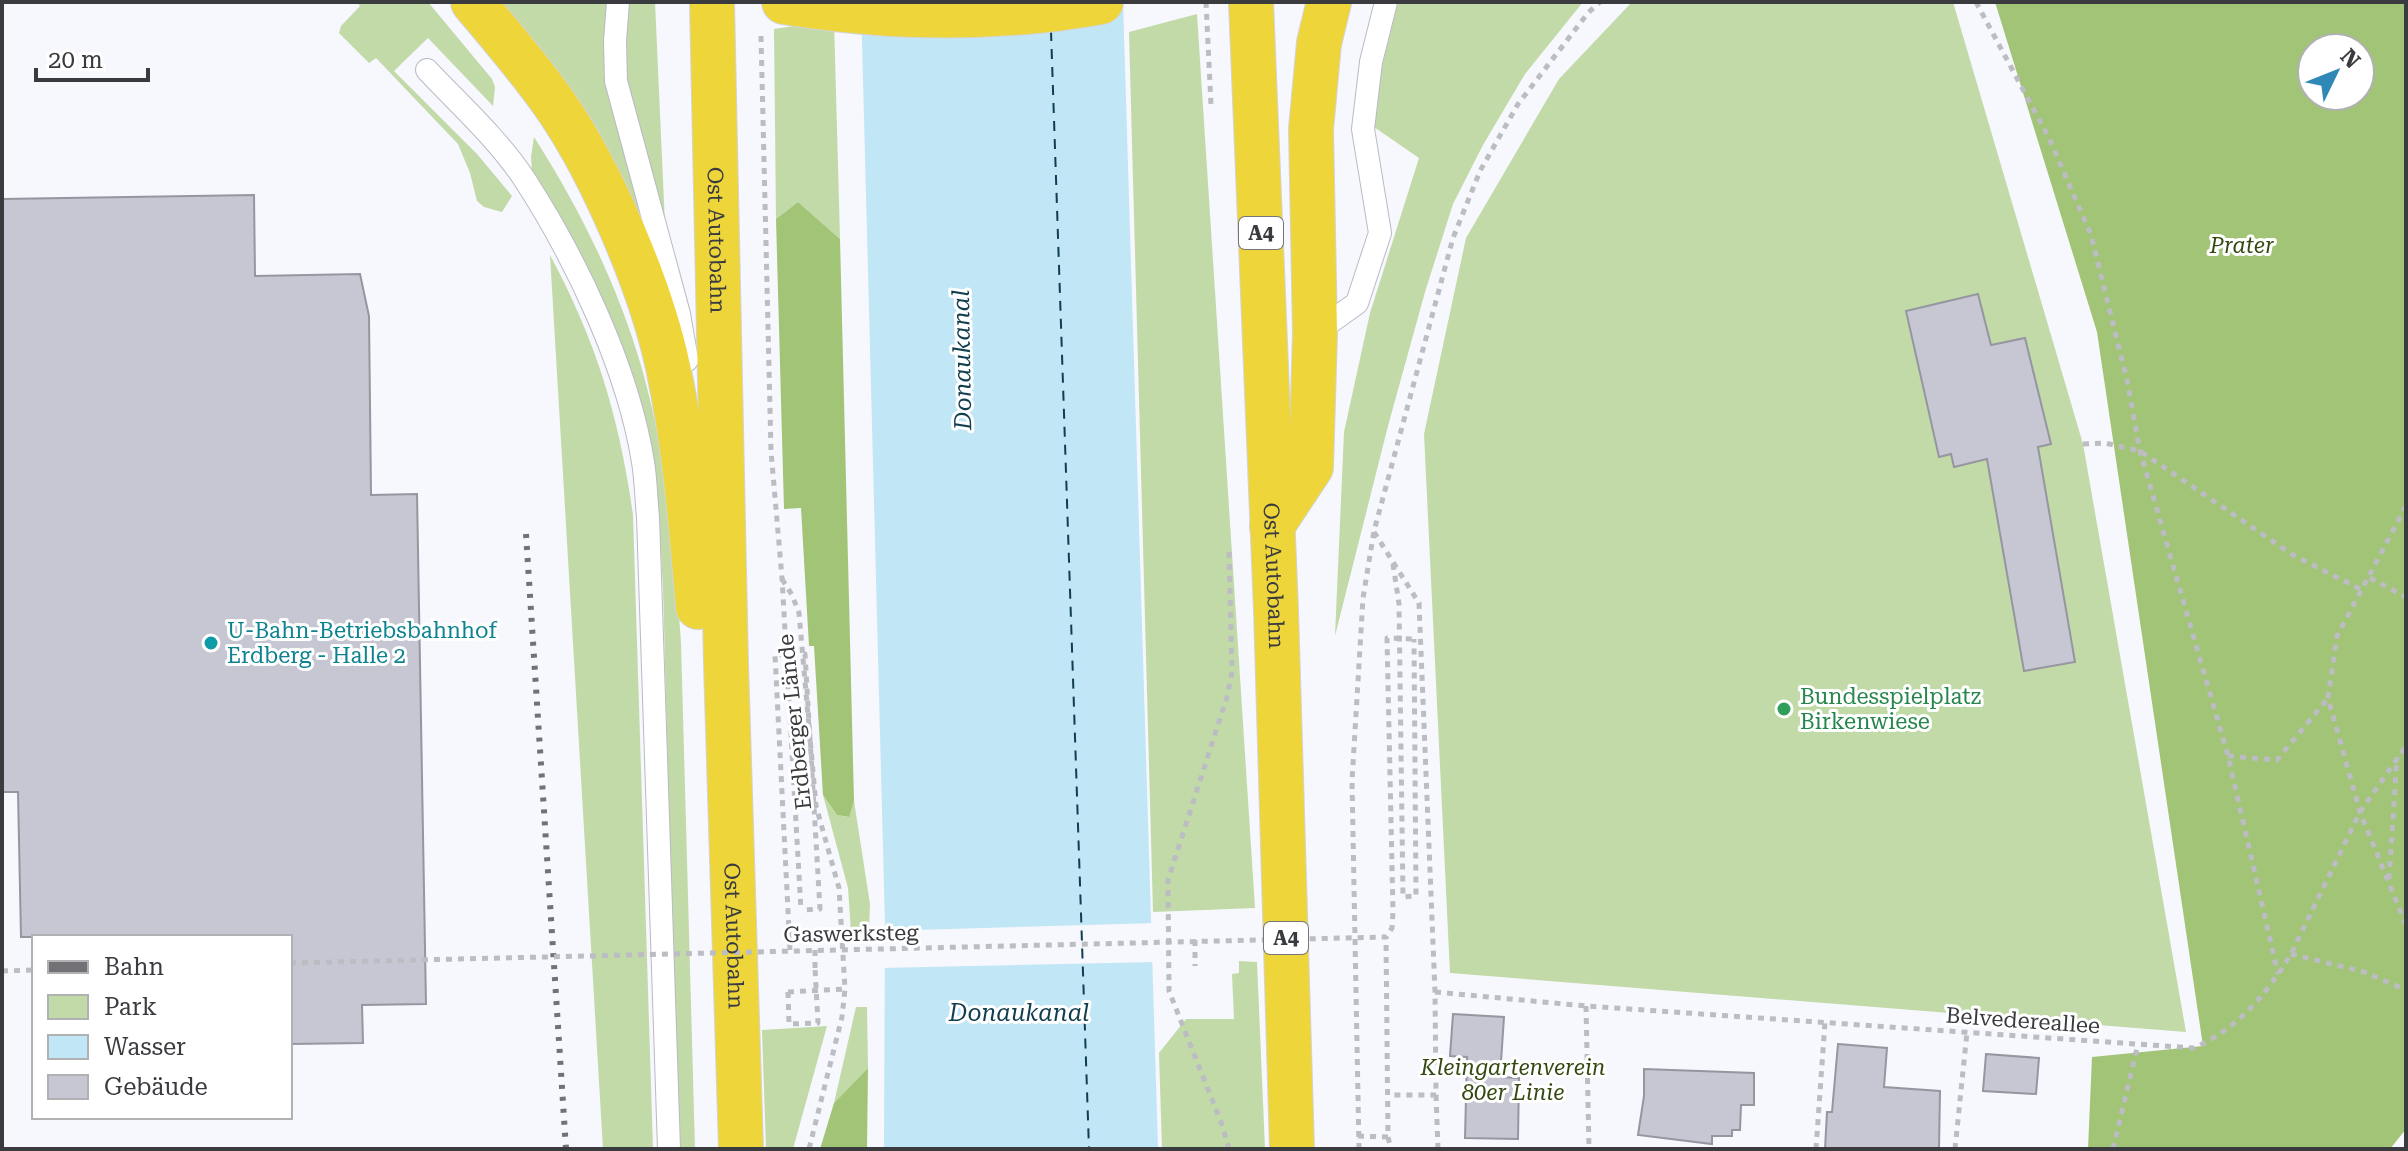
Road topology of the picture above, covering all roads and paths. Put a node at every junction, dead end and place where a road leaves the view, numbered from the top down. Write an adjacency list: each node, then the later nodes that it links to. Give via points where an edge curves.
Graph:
1 (473, 2): 25 (highway, via 526,64 588,160 645,291 680,423 700,634)
2 (618, 2): 24 (lane, via 616,81 679,314)
3 (682, 2): 24 (highway)
4 (712, 2): 25 (highway, Ost Autobahn)
5 (1251, 2): 17 (highway, Ost Autobahn / A4)
6 (1329, 2): 13 (highway, via 1319,43 1311,129)
7 (1386, 2): 13 (lane, via 1371,62 1363,129 1380,233 1357,303)
8 (1600, 2): 18 (path, via 1518,104 1480,171 1453,238)
9 (1976, 2): 15 (path, via 2049,138 2091,235)
10 (1085, 4): 11 (highway, via 1013,13 855,12)
11 (773, 18): 20 (path, via 771,451)
12 (427, 70): 57 (lane, via 524,179 556,235 612,354 643,461)
13 (1315, 333): 17 (highway, via 1311,467)
14 (2083, 444): 15 (path)
15 (2140, 451): 22 (path, via 2293,555); 29 (path)
16 (2406, 506): 21 (path)
17 (1272, 526): 61 (highway, Ost Autobahn / A4)
18 (1374, 531): 19 (path); 55 (path, via 1363,598 1352,781)
19 (1392, 559): 34 (path, bridge, via 1399,604 1399,635 1399,650 1403,897 1416,896 1414,639 1401,639 1387,638 1393,912); 48 (path, via 1419,603)
20 (782, 578): 36 (path, bridge, via 801,910 820,909 805,654 775,655); 46 (path, Erdberger Lände, via 799,613 816,806 839,888)
21 (2370, 578): 22 (path); 23 (path)
22 (2360, 589): 27 (path, via 2337,636)
23 (2406, 597)
24 (716, 619): 25 (highway)
25 (726, 664): 58 (highway, Ost Autobahn)
26 (1227, 697): 44 (path, via 1168,880)
27 (2328, 698): 29 (path, via 2277,760); 31 (path)
28 (2406, 746): 30 (path, Belvedereallee)
29 (2228, 756): 43 (path)
30 (2397, 756): 31 (path, Belvedereallee); 32 (path)
31 (2360, 812): 32 (path); 38 (path, Belvedereallee)
32 (2388, 880): 33 (path)
33 (2406, 925)
34 (1386, 937): 35 (path, Gaswerksteg, bridge); 53 (path)
35 (1195, 940): 37 (path, Gaswerksteg, bridge); 40 (path)
36 (790, 950): 37 (path, Gaswerksteg, bridge); 39 (path, Gaswerksteg, bridge)
37 (815, 950): 46 (path, bridge, via 818,1023 789,1024 788,992)
38 (2291, 954): 43 (path, Belvedereallee); 47 (path, via 2364,972)
39 (292, 963)
40 (1195, 966)
41 (32, 970): 42 (path)
42 (2, 971)
43 (2278, 975): 52 (path, Belvedereallee, via 2257,1003 2212,1040 2194,1048)
44 (1169, 979): 45 (path); 60 (path)
45 (1177, 979)
46 (845, 989): 59 (path, Erdberger Lände)
47 (2406, 990)
48 (1435, 992): 49 (path, Belvedereallee); 54 (path)
49 (1586, 1006): 50 (path, Belvedereallee); 65 (path)
50 (1825, 1022): 51 (path, Belvedereallee); 66 (path)
51 (1967, 1032): 52 (path, Belvedereallee); 67 (path)
52 (2138, 1044): 68 (path)
53 (1389, 1095): 54 (path); 56 (path)
54 (1436, 1095): 64 (path)
55 (1358, 1136): 56 (path); 62 (path)
56 (1388, 1137): 63 (path)
57 (669, 1149)
58 (741, 1149)
59 (809, 1149)
60 (1229, 1149)
61 (1292, 1149)
62 (1359, 1149)
63 (1391, 1149)
64 (1438, 1149)
65 (1589, 1149)
66 (1816, 1149)
67 (1955, 1149)
68 (2113, 1149)

